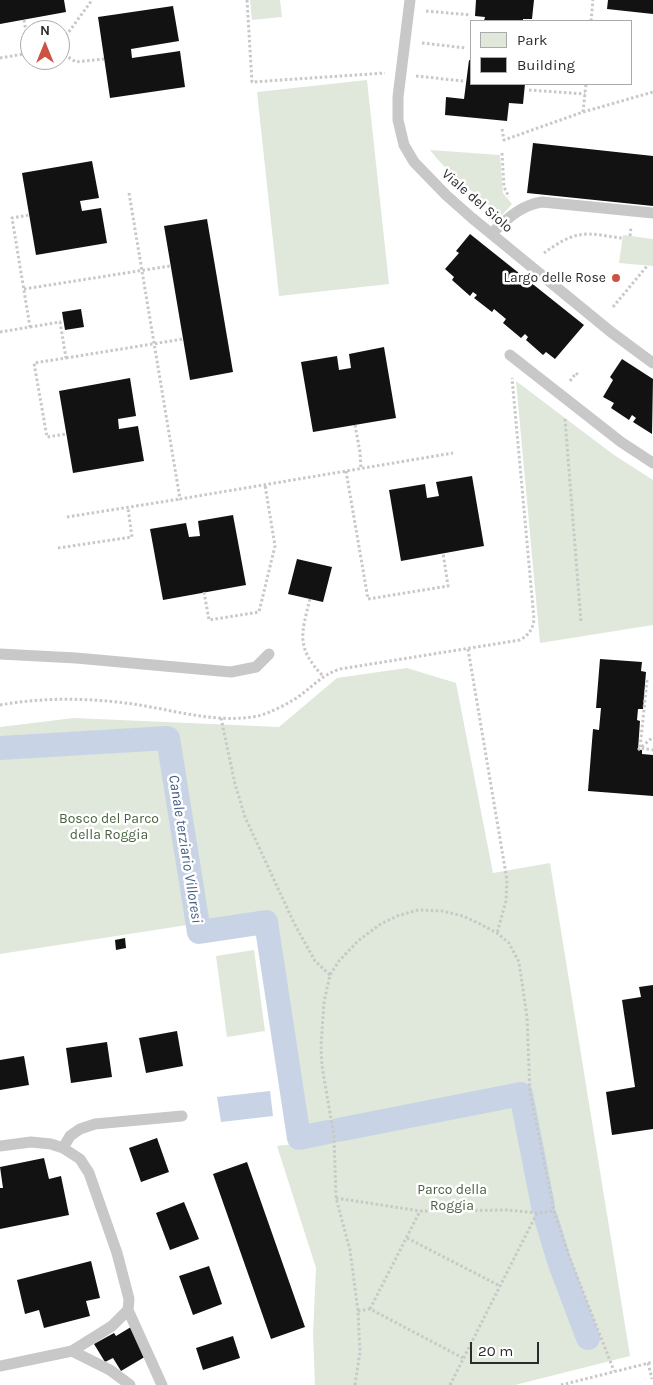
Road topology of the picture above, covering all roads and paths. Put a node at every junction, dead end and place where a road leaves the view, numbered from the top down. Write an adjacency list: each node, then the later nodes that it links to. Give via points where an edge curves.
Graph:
1 (92, 0): 8 (path)
2 (247, 0): 15 (path, via 252,82)
3 (410, 0): 29 (lane, Viale del Siolo, via 398,97 398,120 404,145 421,172)
4 (593, 0): 7 (path)
5 (422, 10): 6 (path)
6 (471, 15)
7 (591, 20)
8 (70, 30)
9 (419, 43): 10 (path)
10 (466, 48)
11 (20, 55): 12 (path)
12 (0, 58)
13 (70, 58): 14 (path, via 76,62)
14 (104, 59)
15 (386, 73)
16 (416, 76): 17 (path)
17 (463, 81)
18 (586, 85): 21 (path)
19 (529, 90): 21 (path)
20 (653, 92): 22 (path)
21 (585, 94): 22 (path)
22 (583, 112): 23 (path, via 504,140)
23 (502, 129)
24 (502, 153): 26 (path, via 504,187)
25 (129, 193): 34 (path)
26 (520, 209): 27 (lane, via 542,202); 29 (lane)
27 (653, 213)
28 (29, 215): 35 (path, via 12,218)
29 (492, 233): 43 (lane, Viale del Siolo)
30 (622, 238): 31 (path, via 577,235)
31 (544, 253)
32 (170, 266): 34 (path)
33 (647, 266): 36 (path)
34 (142, 270): 35 (path); 40 (path)
35 (24, 289): 37 (path)
36 (613, 307)
37 (30, 327): 38 (path); 42 (path, via 60,322)
38 (0, 332)
39 (183, 339): 40 (path)
40 (153, 344): 42 (path); 52 (path)
41 (510, 355): 44 (lane); 60 (path, via 534,625 527,637 520,640)
42 (66, 358): 46 (path, via 34,363 47,437)
43 (653, 363)
44 (574, 406): 48 (lane); 59 (path, via 564,422)
45 (355, 425): 49 (path)
46 (66, 434)
47 (453, 453): 49 (path)
48 (653, 463)
49 (361, 469): 50 (path)
50 (346, 471): 51 (path); 56 (path, via 368,599 448,586)
51 (265, 485): 52 (path); 57 (path, via 275,546 259,612 209,620)
52 (180, 499): 53 (path)
53 (128, 508): 54 (path); 55 (path, via 132,537)
54 (67, 517)
55 (58, 548)
56 (443, 553)
57 (204, 592)
58 (310, 599): 63 (path, via 305,619 304,649)
59 (581, 622)
60 (468, 649): 63 (path, via 340,669); 70 (path, via 507,880 506,901)
61 (0, 654): 62 (lane, via 231,672 256,666)
62 (269, 654)
63 (323, 676): 66 (path, via 301,695 260,715)
64 (653, 681): 68 (path, via 646,680)
65 (0, 705): 66 (path, via 21,701 106,701)
66 (222, 718): 71 (path, via 245,817 294,924 314,961)
67 (653, 737): 68 (path)
68 (639, 749): 69 (path)
69 (653, 750)
70 (497, 933): 71 (path, via 464,916 418,910 379,925 358,941); 77 (path, via 509,944 519,962 527,1017 530,1093)
71 (330, 975): 75 (path, via 324,1002 321,1046 334,1137)
72 (182, 1116): 74 (lane, via 95,1124 70,1136)
73 (0, 1146): 74 (lane, via 31,1142)
74 (62, 1148): 82 (lane, via 80,1159 89,1173 127,1288)
75 (336, 1198): 76 (path); 83 (path, via 350,1250)
76 (420, 1211): 78 (path, via 508,1210); 79 (path)
77 (554, 1211): 78 (path); 89 (path)
78 (537, 1213): 80 (path)
79 (406, 1238): 80 (path); 81 (path)
80 (500, 1286): 85 (path)
81 (370, 1309): 83 (path); 85 (path)
82 (128, 1310): 84 (lane, via 112,1326); 93 (lane)
83 (358, 1311): 94 (path, via 360,1352)
84 (72, 1351): 88 (lane); 92 (lane, via 110,1370)
85 (464, 1358): 95 (path)
86 (653, 1362): 87 (path)
87 (648, 1363): 89 (path); 90 (path)
88 (0, 1366)
89 (614, 1370): 91 (path)
90 (652, 1379)
91 (576, 1383): 96 (path)
92 (130, 1385)
93 (162, 1385)
94 (355, 1385)
95 (450, 1385)
96 (561, 1385)

